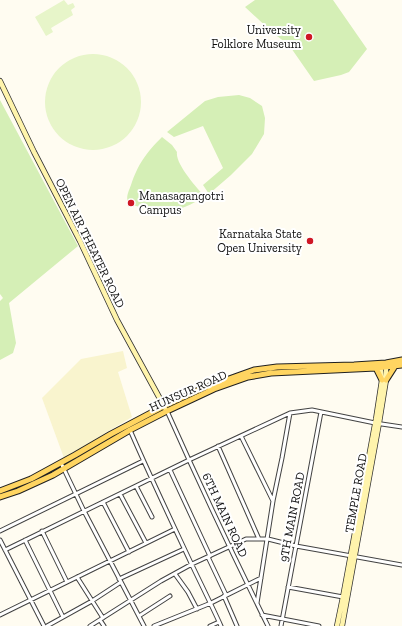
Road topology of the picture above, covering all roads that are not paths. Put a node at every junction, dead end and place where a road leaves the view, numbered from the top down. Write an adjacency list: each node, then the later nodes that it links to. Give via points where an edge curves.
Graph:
1 (0, 81): 7 (street, OPEN AIR THEATER ROAD, via 117,320)
2 (402, 360): 4 (main road)
3 (402, 365): 5 (main road, HUNSUR ROAD)
4 (382, 366): 5 (main road, HUNSUR ROAD); 6 (main road); 6 (street, TEMPLE ROAD); 7 (main road, HUNSUR ROAD, via 271,373 248,377)
5 (395, 366): 6 (main road)
6 (384, 380): 10 (street, TEMPLE ROAD)
7 (166, 408): 12 (main road, HUNSUR ROAD); 15 (street, 6TH MAIN ROAD); 17 (main road, via 111,434)
8 (321, 412): 9 (street, via 312,410); 10 (street); 38 (street, 9TH MAIN ROAD)
9 (290, 413): 13 (street); 25 (street)
10 (377, 423): 11 (street); 43 (street, TEMPLE ROAD)
11 (402, 427)
12 (130, 430): 16 (street); 17 (main road, HUNSUR ROAD)
13 (240, 436): 14 (street); 25 (street)
14 (218, 446): 15 (street); 32 (street)
15 (189, 460): 18 (street); 37 (street, 6TH MAIN ROAD)
16 (143, 461): 19 (street); 22 (street)
17 (63, 465): 21 (main road); 22 (street); 24 (main road, HUNSUR ROAD, via 53,475)
18 (170, 470): 19 (street); 42 (street)
19 (151, 478): 20 (street); 29 (street)
20 (136, 486): 23 (street); 28 (street)
21 (0, 491)
22 (76, 494): 27 (street); 30 (street)
23 (120, 494): 26 (street); 36 (street)
24 (0, 497)
25 (273, 501): 33 (street)
26 (103, 502): 27 (street); 41 (street)
27 (84, 511): 31 (street); 44 (street)
28 (152, 517)
29 (175, 529): 36 (street); 39 (street)
30 (0, 531)
31 (42, 531): 35 (street); 51 (street)
32 (259, 539): 33 (street); 37 (street, via 246,539)
33 (268, 539): 38 (street); 49 (street)
34 (0, 540): 40 (street)
35 (25, 540): 40 (street); 54 (street)
36 (146, 543): 41 (street)
37 (230, 546): 42 (street); 52 (street, 6TH MAIN ROAD)
38 (296, 546): 43 (street); 53 (street, 9TH MAIN ROAD)
39 (184, 548): 45 (street); 50 (street)
40 (5, 550): 58 (street)
41 (129, 552): 44 (street)
42 (209, 556): 45 (street); 56 (street)
43 (353, 557): 46 (street); 57 (street, TEMPLE ROAD); 83 (street, TEMPLE ROAD)
44 (110, 561): 48 (street); 50 (street)
45 (192, 564): 47 (street); 61 (street)
46 (402, 565)
47 (175, 574): 60 (street); 63 (street)
48 (77, 577): 51 (street); 59 (street)
49 (261, 578): 52 (street); 62 (street)
50 (120, 581): 59 (street); 60 (street)
51 (67, 582): 54 (street)
52 (247, 584): 56 (street); 62 (street, 6TH MAIN ROAD)
53 (288, 588): 57 (street); 69 (street, 9TH MAIN ROAD)
54 (49, 591): 58 (street); 67 (street)
55 (170, 596): 66 (street)
56 (225, 596): 61 (street); 78 (street)
57 (343, 597): 82 (street, TEMPLE ROAD)
58 (31, 600): 64 (street); 71 (street)
59 (92, 601): 67 (street); 68 (street)
60 (131, 601): 66 (street); 68 (street)
61 (211, 603): 63 (street); 70 (street)
62 (257, 604): 65 (street, 6TH MAIN ROAD)
63 (197, 609): 76 (street)
64 (0, 614)
65 (262, 615): 69 (street); 79 (street, 6TH MAIN ROAD)
66 (139, 616): 75 (street)
67 (63, 617): 72 (street)
68 (101, 619): 73 (street); 74 (street)
69 (282, 619): 80 (street, 9TH MAIN ROAD); 81 (street)
70 (220, 624): 77 (street)
71 (44, 626)
72 (48, 626)
73 (90, 626)
74 (104, 626)
75 (144, 626)
76 (154, 626)
77 (210, 626)
78 (237, 626)
79 (268, 626)
80 (281, 626)
81 (319, 626)
82 (337, 626)
83 (342, 626)

